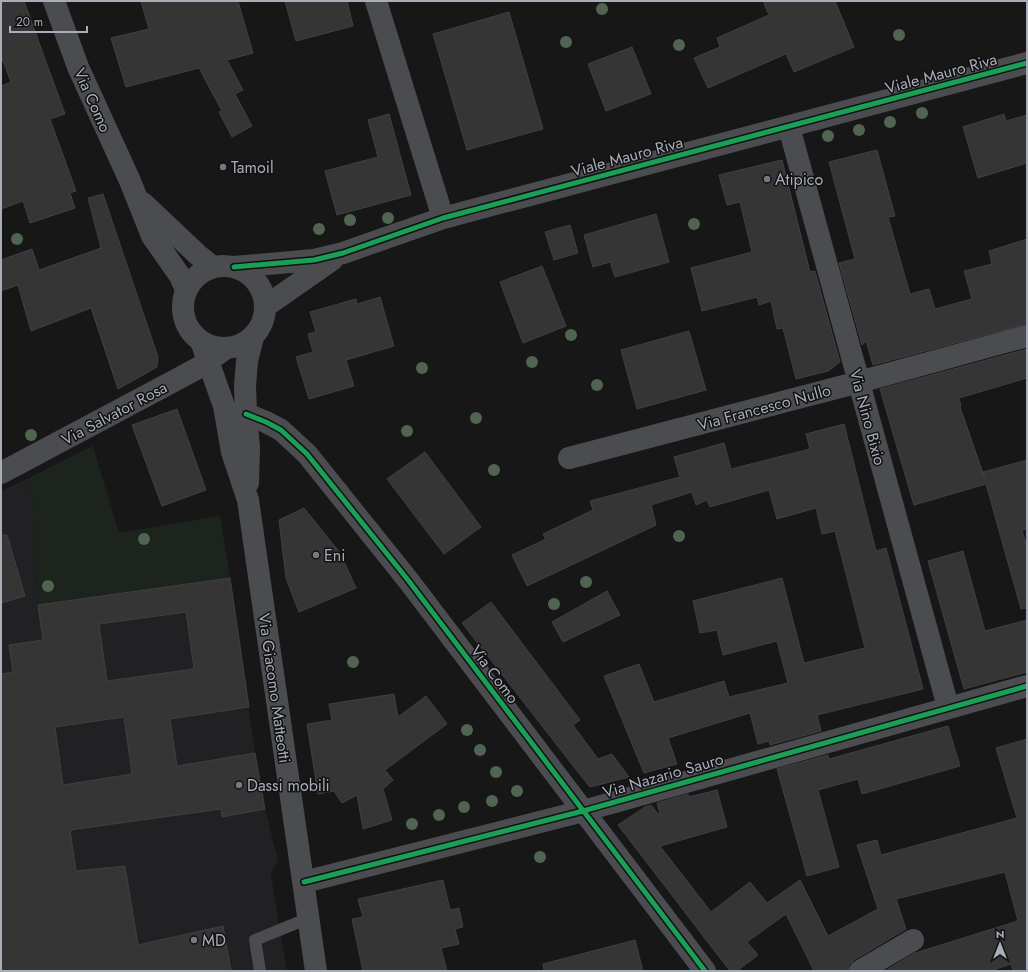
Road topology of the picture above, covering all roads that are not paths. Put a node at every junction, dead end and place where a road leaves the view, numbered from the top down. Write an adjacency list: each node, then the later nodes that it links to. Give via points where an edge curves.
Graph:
1 (54, 1): 5 (street, Via Como, via 78,67)
2 (376, 1): 6 (street)
3 (1027, 64): 4 (street, Viale Mauro Riva)
4 (789, 127): 6 (street, Viale Mauro Riva); 14 (street, Via Nino Bixio)
5 (137, 196): 8 (street, Via Como, via 198,255); 9 (street, Via Como, via 152,236 180,276)
6 (443, 218): 7 (street, Viale Mauro Riva)
7 (343, 253): 8 (street, Viale Mauro Riva, via 314,260); 10 (street, Viale Mauro Riva)
8 (224, 267): 9 (street, via 200,273); 10 (street, via 247,272 258,282)
9 (186, 290): 13 (street, via 183,314 187,326 196,338)
10 (266, 306): 12 (street, via 263,320)
11 (1027, 336): 14 (street, Via Francesco Nullo)
12 (253, 337): 13 (street, via 239,346); 15 (street, Via Giacomo Matteotti, via 247,360)
13 (212, 350): 17 (street, Via Salvator Rosa, via 198,368); 18 (street, Via Giacomo Matteotti, via 232,452)
14 (859, 382): 16 (street, Via Francesco Nullo); 20 (street, Via Nino Bixio)
15 (246, 414): 18 (street, Via Giacomo Matteotti, via 249,448); 21 (street, Via Como, via 281,430 307,454 408,580)
16 (569, 458)
17 (1, 473)
18 (248, 500): 22 (street, Via Giacomo Matteotti)
19 (1027, 686): 20 (street, Via Nazario Sauro)
20 (948, 707): 21 (street, Via Nazario Sauro)
21 (583, 811): 22 (street, Via Nazario Sauro); 27 (street, Via Como)
22 (304, 882): 23 (street, Via Giacomo Matteotti)
23 (309, 918): 25 (lane, via 255,940); 26 (street, Via Giacomo Matteotti)
24 (913, 940): 28 (street)
25 (260, 971)
26 (316, 971)
27 (705, 971)
28 (860, 971)

